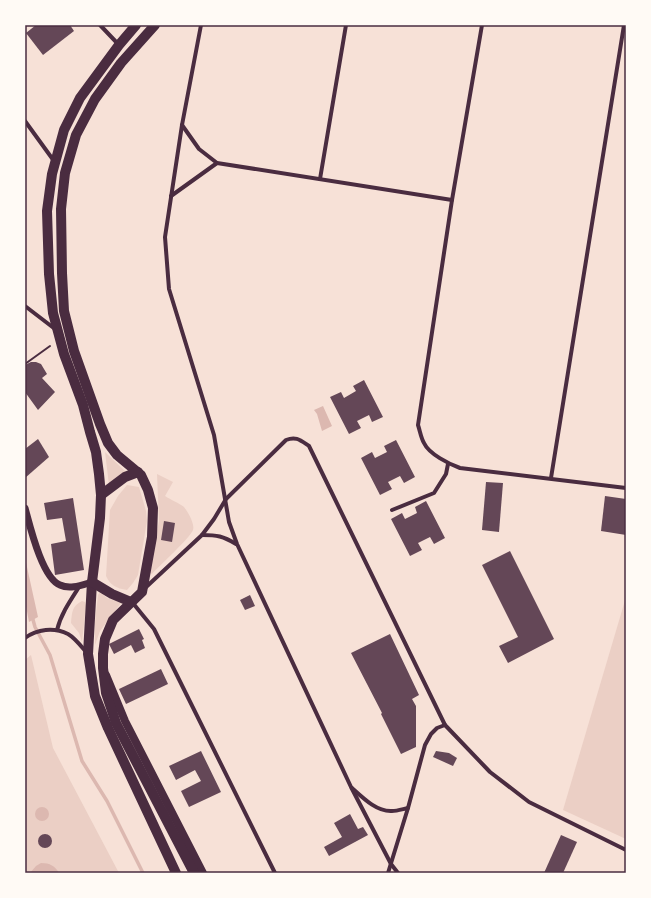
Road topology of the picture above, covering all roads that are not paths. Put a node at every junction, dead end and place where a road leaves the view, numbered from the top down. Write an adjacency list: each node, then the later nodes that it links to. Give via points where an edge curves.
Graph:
1 (100, 25): 8 (street)
2 (136, 25): 8 (main road)
3 (155, 25): 19 (main road, via 121,63 95,99 76,135 65,173 61,209 64,311 74,351 108,443 117,456)
4 (201, 25): 10 (street)
5 (346, 25): 13 (street)
6 (482, 25): 15 (street)
7 (624, 25): 20 (street)
8 (119, 44): 11 (main road, via 80,98 64,130)
9 (25, 121): 11 (street)
10 (182, 125): 12 (street, via 199,149); 14 (street)
11 (55, 162): 17 (main road, via 47,211 49,274 53,313)
12 (217, 163): 13 (street); 14 (street)
13 (320, 179): 15 (street)
14 (171, 196): 23 (street, via 165,237 169,288 214,436)
15 (452, 200): 18 (street, via 418,425 424,444)
16 (25, 306): 17 (street)
17 (59, 336): 22 (main road, via 96,452)
18 (448, 464): 20 (street, via 460,468); 25 (street, via 446,474 434,493)
19 (138, 472): 22 (main road, via 125,477); 30 (main road, via 148,490 153,508 152,537)
20 (551, 478): 21 (street)
21 (626, 488)
22 (101, 495): 28 (main road)
23 (226, 499): 26 (street); 27 (street, via 229,522); 36 (street, via 286,440 293,437 309,446)
24 (25, 508): 29 (street, via 48,575 58,585)
25 (392, 510)
26 (202, 535): 27 (street, via 221,536); 30 (street)
27 (237, 544): 37 (street)
28 (92, 582): 29 (street); 31 (main road); 34 (main road)
29 (80, 586): 32 (street, via 67,605)
30 (142, 592): 31 (main road)
31 (131, 602): 35 (main road, via 113,620 105,639); 44 (street, via 154,629)
32 (57, 630): 33 (street, via 44,630); 34 (street, via 68,634)
33 (27, 637)
34 (88, 654): 41 (main road, via 95,696)
35 (103, 668): 42 (main road, via 106,693 116,723); 43 (main road, via 125,721)
36 (445, 725): 38 (street, via 430,734 425,745); 39 (street, via 490,772 529,802)
37 (350, 787): 38 (street, via 379,809 392,811); 40 (street)
38 (408, 808): 40 (street)
39 (626, 850)
40 (391, 864): 45 (street); 46 (street)
41 (176, 873)
42 (194, 873)
43 (204, 873)
44 (276, 873)
45 (388, 873)
46 (398, 873)

